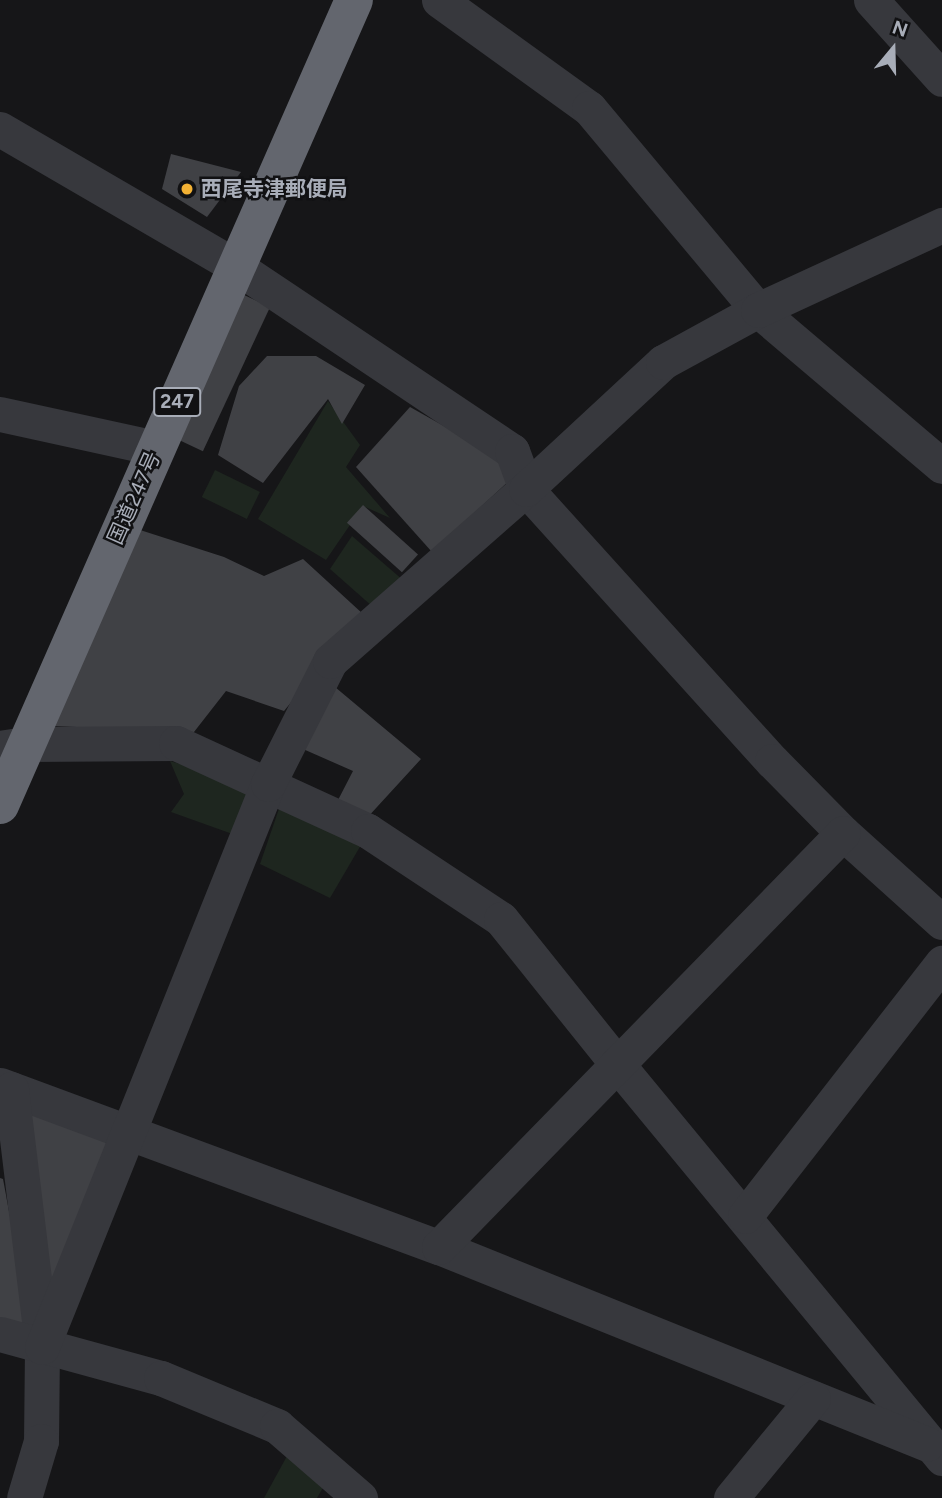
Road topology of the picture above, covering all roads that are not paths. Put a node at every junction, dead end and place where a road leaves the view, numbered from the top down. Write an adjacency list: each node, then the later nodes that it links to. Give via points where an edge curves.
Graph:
1 (354, 0): 7 (highway, 国道247号 / 247)
2 (439, 0): 8 (street, via 589,108)
3 (871, 0): 4 (street)
4 (942, 79)
5 (0, 129): 7 (street)
6 (942, 225): 8 (street)
7 (237, 267): 10 (highway, 国道247号 / 247); 12 (street, via 512,451)
8 (758, 310): 11 (street); 12 (street, via 663,362)
9 (0, 414): 10 (street)
10 (156, 448): 13 (highway, 国道247号 / 247)
11 (942, 466)
12 (526, 489): 14 (street, via 330,661); 16 (street)
13 (13, 746): 14 (street, via 176,743); 15 (highway, 国道247号 / 247)
14 (268, 784): 19 (street, via 368,831 502,919); 21 (street)
15 (0, 805)
16 (843, 833): 17 (street); 19 (street)
17 (942, 922)
18 (942, 963): 22 (street)
19 (617, 1064): 22 (street); 23 (street)
20 (5, 1087): 21 (street); 25 (street)
21 (128, 1131): 23 (street); 25 (street)
22 (745, 1216): 27 (street)
23 (439, 1247): 26 (street)
24 (0, 1334): 25 (street)
25 (42, 1347): 28 (street, via 41,1441); 29 (street, via 161,1378 277,1426)
26 (813, 1398): 27 (street); 30 (street)
27 (936, 1452)
28 (24, 1498)
29 (360, 1498)
30 (731, 1498)

